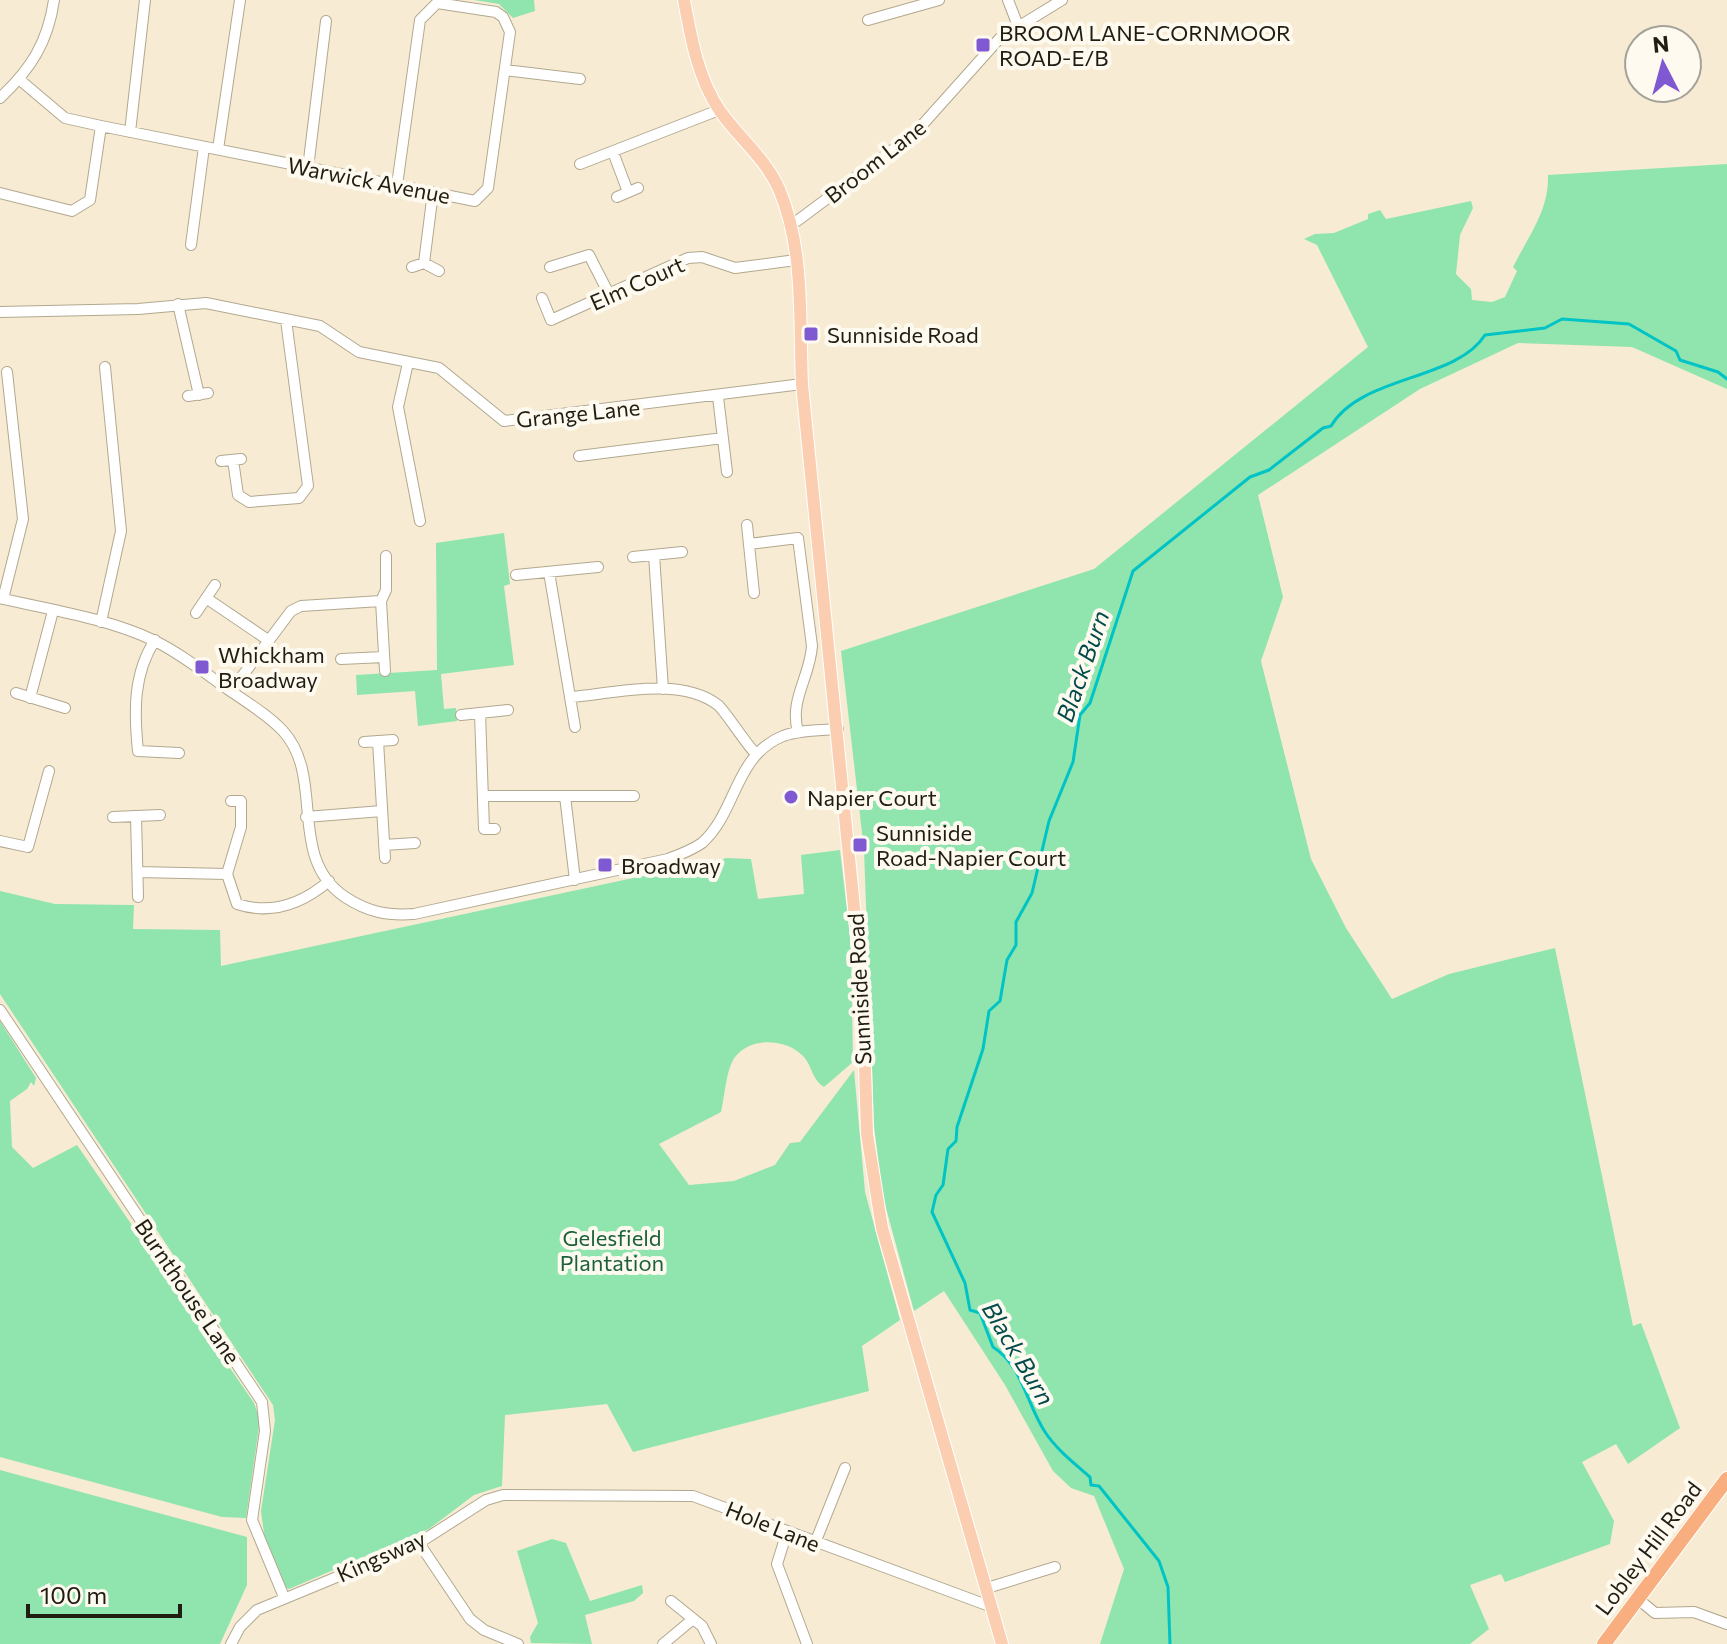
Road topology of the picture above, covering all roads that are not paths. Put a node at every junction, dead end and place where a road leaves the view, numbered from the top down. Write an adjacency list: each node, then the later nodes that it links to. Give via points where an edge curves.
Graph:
1 (54, 0): 13 (street, via 46,40)
2 (145, 0): 17 (street)
3 (240, 0): 19 (street)
4 (684, 0): 15 (main road, Sunniside Road, via 694,50)
5 (939, 0): 8 (street)
6 (1008, 0): 10 (street)
7 (1062, 0): 10 (street, Broom Lane)
8 (868, 20)
9 (326, 21): 22 (street)
10 (1018, 26): 27 (street, Broom Lane, via 985,51 915,133)
11 (505, 70): 12 (street); 23 (street, Warwick Avenue, via 510,32 496,12 437,3 420,20); 24 (street, Warwick Avenue, via 488,188 475,201)
12 (580, 79)
13 (20, 80): 14 (street); 16 (street, Warwick Avenue, via 65,118)
14 (0, 98)
15 (719, 110): 20 (street); 27 (main road, Sunniside Road, via 773,176)
16 (101, 126): 17 (street, Warwick Avenue); 25 (street, via 90,200 72,211)
17 (130, 132): 18 (street, Warwick Avenue)
18 (204, 147): 19 (street, Warwick Avenue); 28 (street)
19 (218, 149): 22 (street, Warwick Avenue)
20 (613, 152): 21 (street); 26 (street, via 633,190)
21 (580, 164)
22 (308, 168): 23 (street, Warwick Avenue)
23 (397, 185): 24 (street, Warwick Avenue)
24 (433, 192): 31 (street, via 418,265)
25 (0, 193)
26 (617, 197)
27 (789, 223): 29 (main road, Sunniside Road)
28 (191, 245)
29 (796, 260): 32 (street, Elm Court, via 735,268 688,258); 40 (main road, Sunniside Road)
30 (557, 268): 32 (street, via 589,255)
31 (439, 271)
32 (610, 296): 33 (street, Elm Court, via 551,320)
33 (542, 298)
34 (178, 304): 35 (street, Grange Lane); 36 (street, Grange Lane, via 206,303); 41 (street)
35 (0, 312)
36 (286, 320): 37 (street, Grange Lane, via 320,326 359,352); 45 (street, via 309,479 305,493 249,502 235,485)
37 (408, 363): 42 (street, Grange Lane, via 445,372 504,421); 47 (street, via 398,407)
38 (105, 367): 64 (street, via 121,531)
39 (7, 372): 59 (street, via 23,519)
40 (802, 384): 42 (street, Grange Lane); 80 (main road, Sunniside Road)
41 (198, 395)
42 (718, 397): 43 (street)
43 (723, 438): 44 (street); 46 (street)
44 (579, 456)
45 (232, 460)
46 (727, 472)
47 (420, 521)
48 (747, 525): 49 (street)
49 (749, 544): 58 (street); 81 (street, via 798,538 812,646 811,663 793,705)
50 (682, 552): 51 (street)
51 (654, 555): 53 (street); 70 (street)
52 (386, 556): 61 (street)
53 (633, 557)
54 (598, 567): 55 (street)
55 (549, 572): 56 (street); 73 (street)
56 (516, 575)
57 (215, 585): 60 (street)
58 (754, 593)
59 (2, 598): 62 (street)
60 (206, 598): 63 (street); 66 (street)
61 (381, 601): 66 (street, via 301,606); 67 (street)
62 (53, 611): 64 (street); 74 (street)
63 (196, 613)
64 (101, 622): 65 (street)
65 (155, 640): 71 (street); 85 (street, via 141,668 136,695 138,751)
66 (268, 640): 71 (street)
67 (384, 657): 68 (street); 69 (street)
68 (341, 659)
69 (385, 671)
70 (663, 689): 73 (street); 86 (street, via 721,707)
71 (231, 691): 96 (street, via 291,741 300,763)
72 (16, 693): 74 (street)
73 (572, 697): 79 (street)
74 (30, 698): 75 (street)
75 (65, 708)
76 (508, 710): 77 (street)
77 (480, 713): 78 (street); 88 (street)
78 (461, 715)
79 (575, 727)
80 (838, 729): 81 (street); 115 (main road, Sunniside Road, via 874,1187)
81 (798, 732): 86 (street)
82 (393, 740): 83 (street)
83 (378, 741): 84 (street); 92 (street)
84 (364, 742)
85 (179, 753)
86 (756, 754): 104 (street, via 701,843 668,859)
87 (49, 771): 98 (street, via 28,847)
88 (483, 796): 89 (street); 97 (street, via 484,829)
89 (565, 796): 90 (street); 104 (street)
90 (634, 796)
91 (231, 801): 103 (street, via 241,801 241,827)
92 (382, 811): 96 (street); 100 (street)
93 (160, 815): 94 (street)
94 (136, 816): 95 (street); 102 (street)
95 (113, 817)
96 (306, 817): 105 (street, via 314,856)
97 (495, 829)
98 (0, 841)
99 (415, 843): 100 (street)
100 (384, 845): 101 (street)
101 (385, 858)
102 (138, 872): 103 (street); 106 (street)
103 (227, 874): 105 (street, via 237,904 249,908 293,905)
104 (575, 880): 105 (street, via 396,915 366,909)
105 (329, 881)
106 (138, 897)
107 (0, 1010): 116 (street, Burnthouse Lane, via 262,1402 265,1431 252,1520)
108 (845, 1468): 113 (street)
109 (1727, 1479): 117 (highway, Lobley Hill Road)
110 (545, 1494): 111 (street, Hole Lane, via 693,1496); 112 (street, Kingsway, via 486,1500)
111 (787, 1532): 113 (street, Hole Lane); 126 (street, via 777,1564)
112 (419, 1543): 116 (street, Kingsway); 123 (street, via 470,1619)
113 (815, 1543): 119 (street, Hole Lane)
114 (1055, 1567): 115 (street)
115 (987, 1588): 119 (main road, Sunniside Road)
116 (284, 1597): 122 (street, Kingsway, via 246,1619)
117 (1638, 1599): 121 (street, via 1655,1613 1694,1612); 128 (highway, Lobley Hill Road)
118 (671, 1601): 120 (street)
119 (992, 1607): 127 (main road, Sunniside Road)
120 (693, 1619): 124 (street); 125 (street)
121 (1727, 1624)
122 (231, 1644)
123 (518, 1644)
124 (663, 1644)
125 (711, 1644)
126 (807, 1644)
127 (1002, 1644)
128 (1604, 1644)

